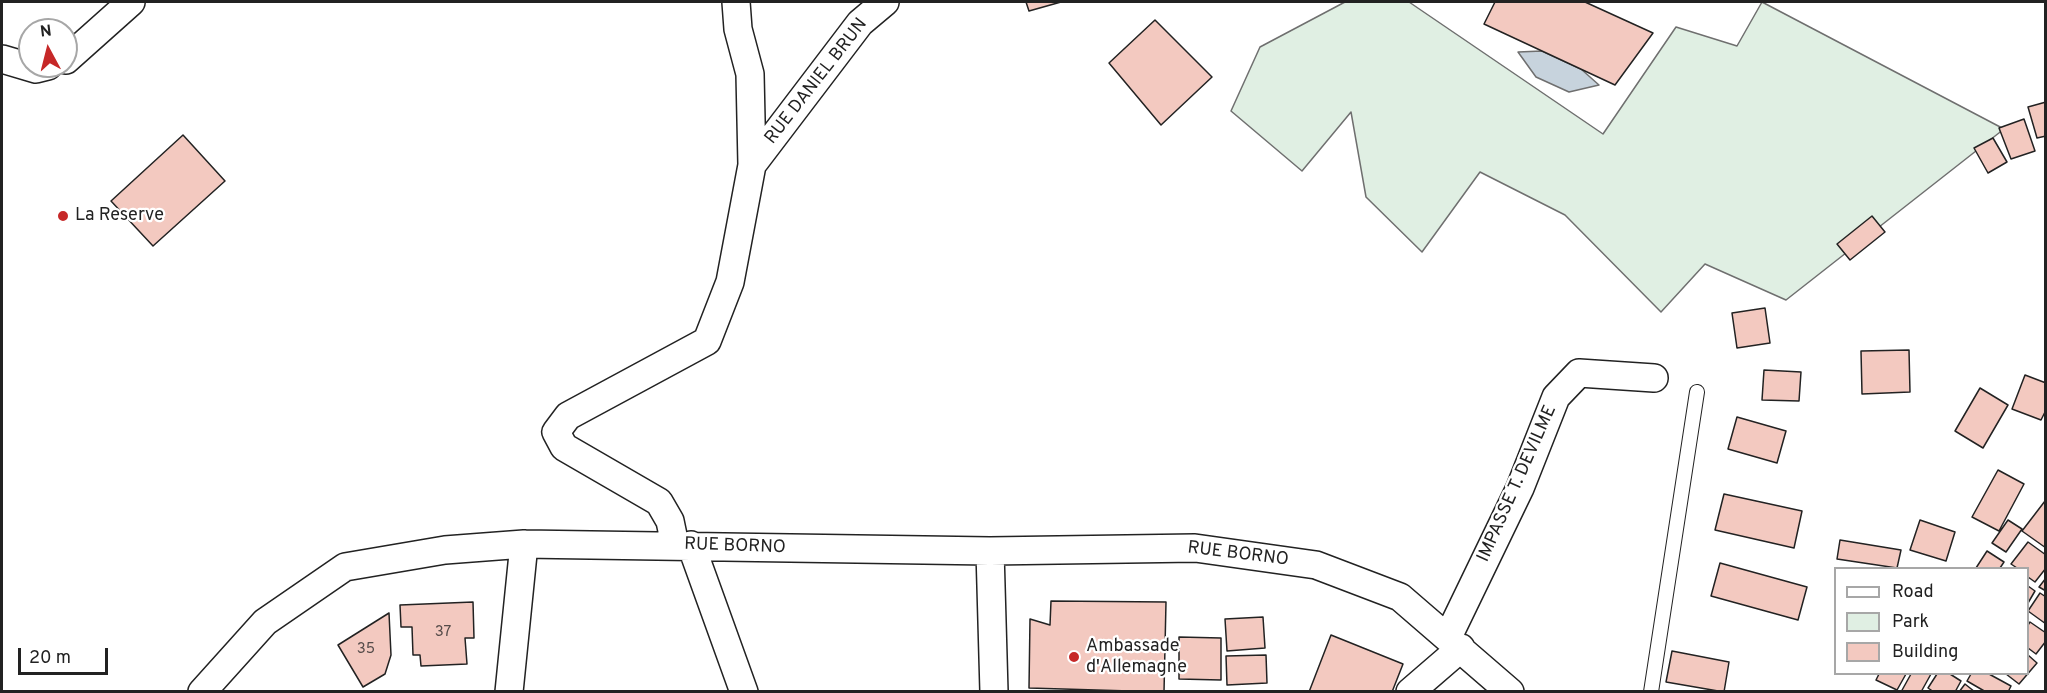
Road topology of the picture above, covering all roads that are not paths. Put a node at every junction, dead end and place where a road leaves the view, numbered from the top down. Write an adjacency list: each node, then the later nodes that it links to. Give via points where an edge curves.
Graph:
1 (131, 2): 4 (street)
2 (736, 2): 7 (street, via 738,29 750,74)
3 (885, 2): 7 (street, RUE DANIEL BRUN, via 860,23)
4 (78, 49)
5 (2, 59): 6 (street)
6 (18, 64)
7 (752, 165): 11 (street, via 730,282 707,341 568,417 556,432 564,447 659,502)
8 (1654, 378): 13 (street, IMPASSE T. DEVILME, via 1579,373 1556,397)
9 (1697, 392): 20 (lane)
10 (524, 543): 11 (street, RUE BORNO); 14 (street, RUE BORNO, via 445,550 345,567 265,622); 15 (street)
11 (683, 545): 12 (street, RUE BORNO); 16 (street)
12 (990, 551): 13 (street, RUE BORNO, via 1195,548 1316,565 1400,597); 17 (street)
13 (1454, 642): 18 (street); 19 (street, RUE BORNO)
14 (202, 692)
15 (509, 692)
16 (744, 692)
17 (994, 692)
18 (1410, 692)
19 (1510, 692)
20 (1651, 692)

